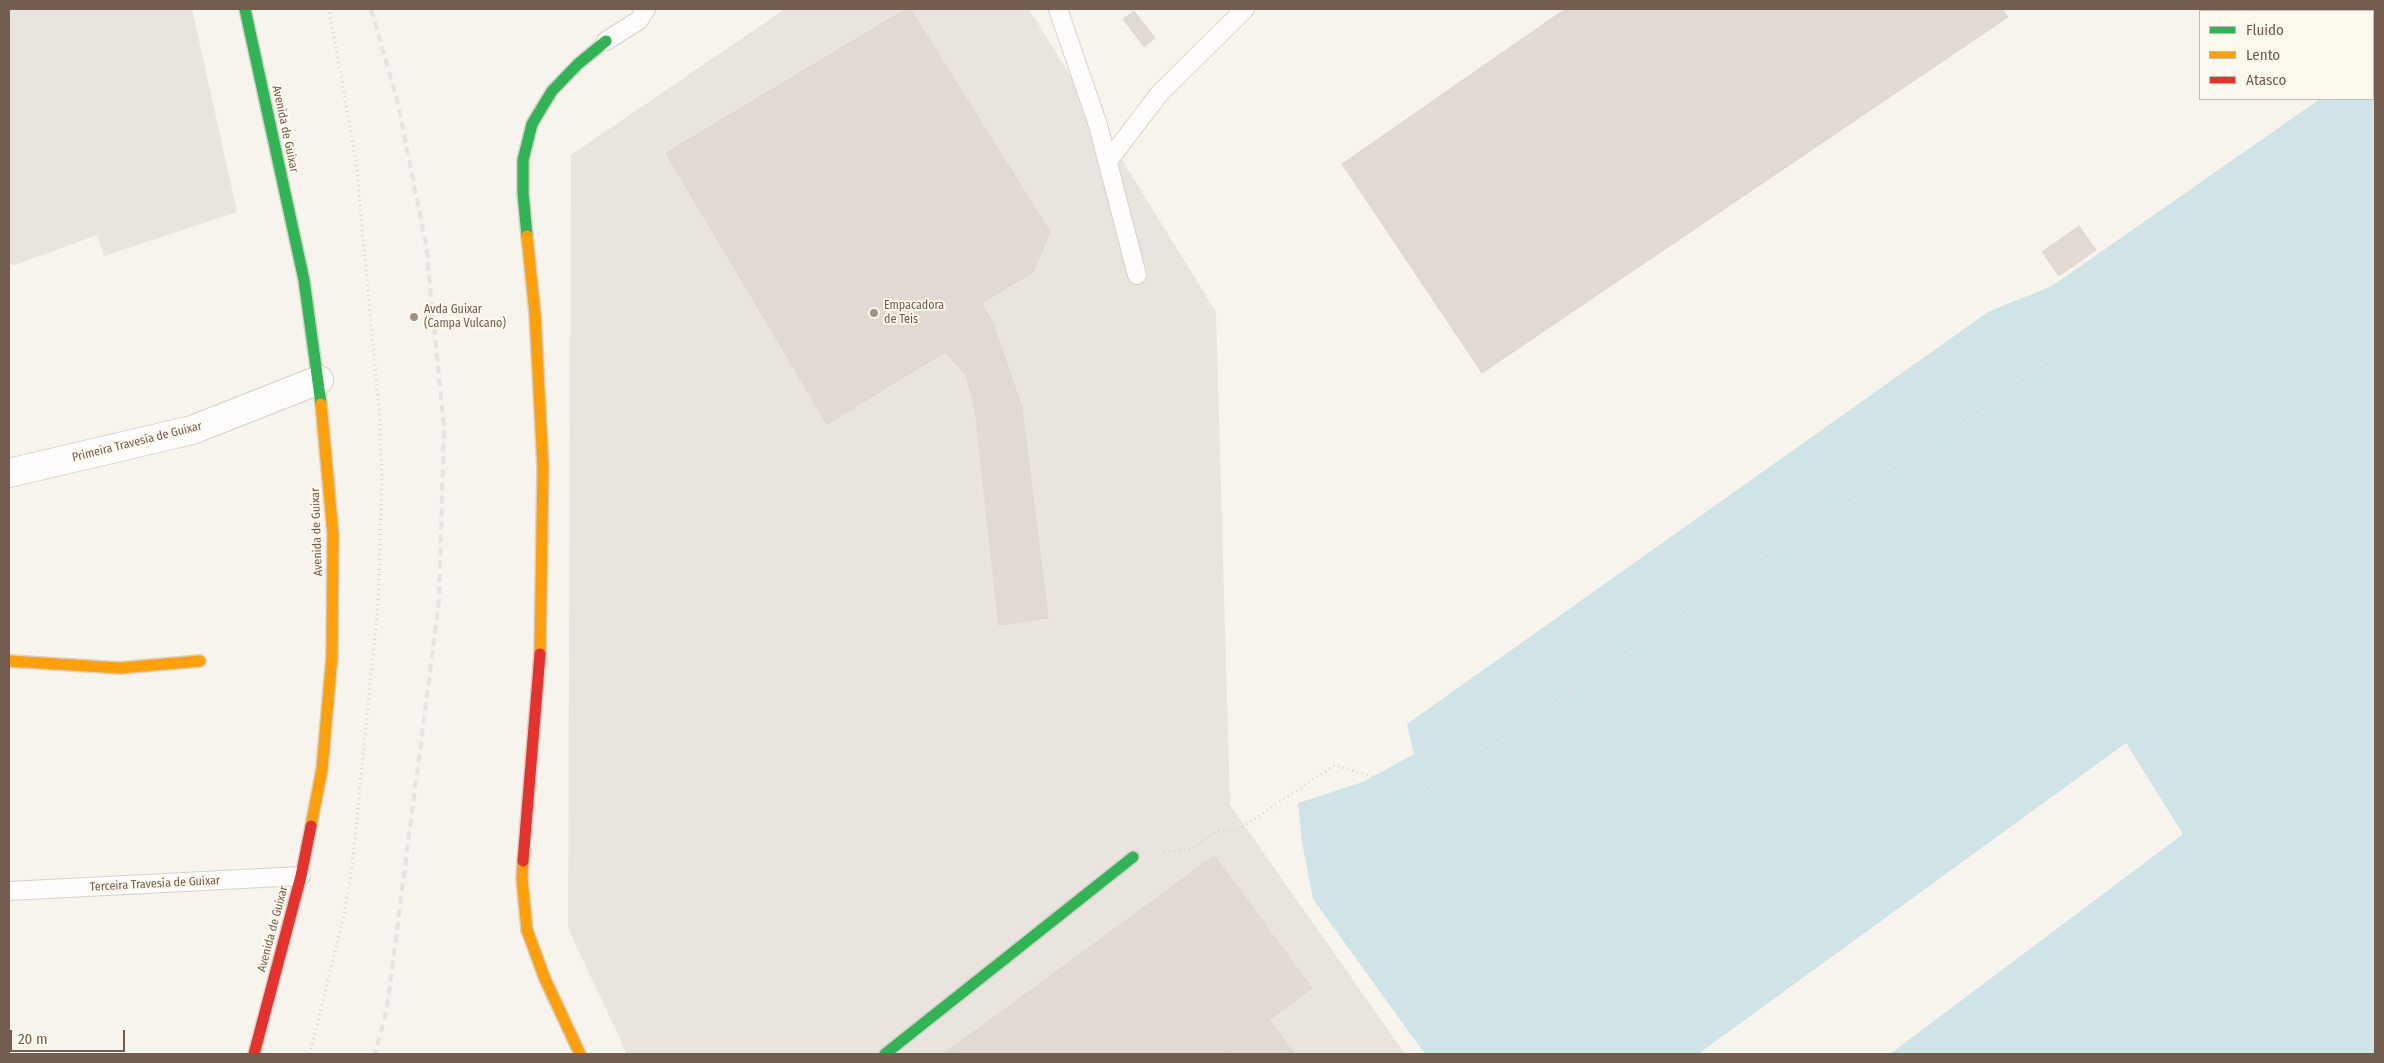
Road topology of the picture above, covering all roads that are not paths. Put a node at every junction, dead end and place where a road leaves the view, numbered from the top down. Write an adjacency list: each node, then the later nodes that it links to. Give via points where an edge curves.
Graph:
1 (246, 9): 8 (street, Avenida de Guixar, via 304,280)
2 (646, 9): 5 (lane, via 639,20)
3 (1058, 9): 6 (lane)
4 (1245, 9): 6 (lane, via 1160,93)
5 (606, 41): 16 (street, via 552,91 532,124 522,160 536,324 543,467 543,552 541,643 522,879 527,930 545,979)
6 (1108, 161): 7 (lane)
7 (1137, 275)
8 (319, 380): 9 (street, Primeira Travesía de Guixar, via 192,430); 13 (street, Avenida de Guixar, via 333,534 332,656 322,769)
9 (9, 473)
10 (9, 661): 11 (street, via 120,668)
11 (200, 662)
12 (1133, 856): 17 (street)
13 (301, 876): 14 (lane, Terceira Travesía de Guixar); 15 (street, Avenida de Guixar)
14 (9, 891)
15 (254, 1054)
16 (580, 1054)
17 (885, 1054)

